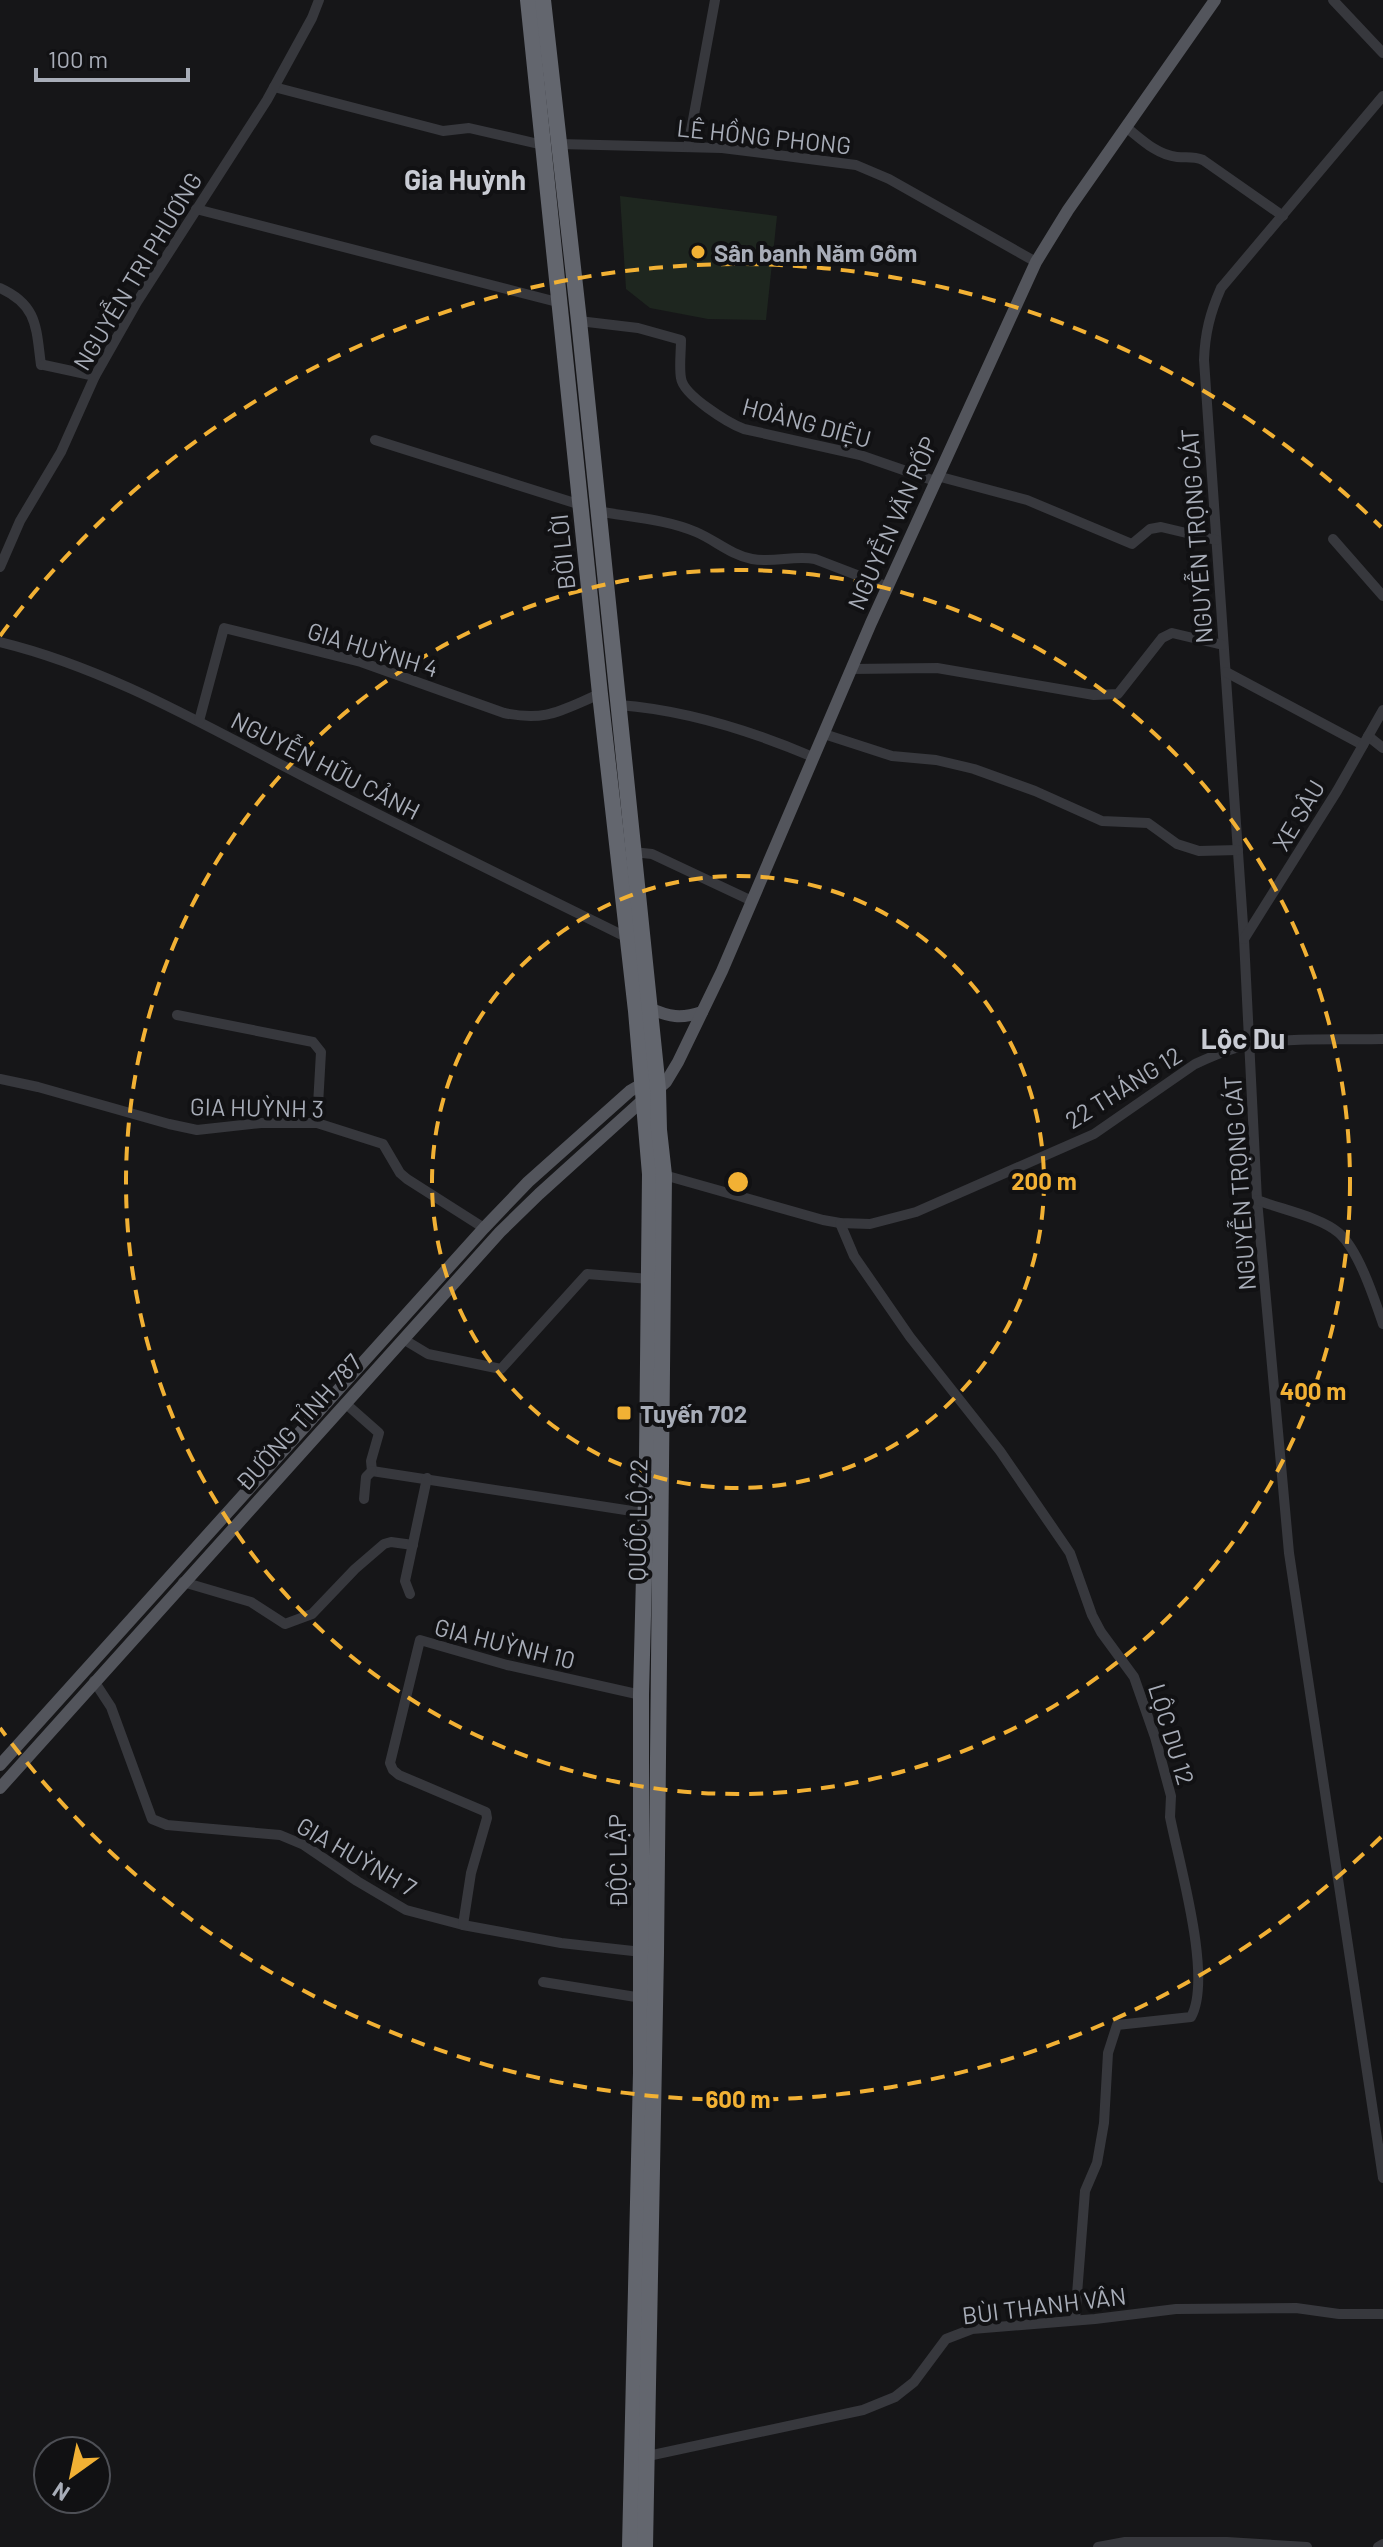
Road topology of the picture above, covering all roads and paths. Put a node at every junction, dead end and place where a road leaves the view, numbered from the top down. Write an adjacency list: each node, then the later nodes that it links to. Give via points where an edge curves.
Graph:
1 (319, 0): 8 (street, NGUYỄN TRI PHƯƠNG)
2 (528, 0): 11 (highway, BỜI LỜI)
3 (543, 0): 11 (highway, BỜI LỜI)
4 (715, 0): 12 (street)
5 (1215, 0): 10 (main road, NGUYỄN VĂN RỐP)
6 (1333, 0): 7 (street)
7 (1383, 53)
8 (274, 87): 11 (street, LÊ HỒNG PHONG, via 443,131 469,128); 13 (street, NGUYỄN TRI PHƯƠNG)
9 (1383, 96): 14 (street, NGUYỄN TRỌNG CÁT)
10 (1126, 127): 14 (street, via 1161,152 1203,160); 15 (main road, NGUYỄN VĂN RỐP)
11 (551, 144): 12 (street, LÊ HỒNG PHONG); 17 (highway, BỜI LỜI); 18 (highway, BỜI LỜI)
12 (688, 147): 15 (street, LÊ HỒNG PHONG, via 856,165)
13 (196, 209): 17 (street); 19 (street, NGUYỄN TRI PHƯƠNG)
14 (1283, 216): 24 (street, NGUYỄN TRỌNG CÁT, via 1221,288 1205,332)
15 (1036, 262): 21 (main road, NGUYỄN VĂN RỐP)
16 (0, 288): 19 (street, via 32,313 45,365)
17 (561, 303): 22 (highway, BỜI LỜI)
18 (579, 321): 21 (street, HOÀNG DIỆU, via 681,340 685,389 728,423); 22 (highway, BỜI LỜI)
19 (95, 376): 25 (street, NGUYỄN TRI PHƯƠNG)
20 (375, 440): 22 (street)
21 (936, 478): 24 (street, HOÀNG DIỆU, via 1027,500 1132,544 1161,527); 26 (main road, NGUYỄN VĂN RỐP)
22 (589, 508): 26 (street, via 683,527 752,559 815,559); 32 (highway, BỜI LỜI); 33 (highway, BỜI LỜI)
23 (1333, 539): 27 (street)
24 (1216, 540): 29 (street, NGUYỄN TRỌNG CÁT)
25 (0, 567)
26 (888, 587): 30 (main road, NGUYỄN VĂN RỐP)
27 (1383, 596)
28 (0, 642): 35 (street, NGUYỄN HỮU CẢNH, via 99,675)
29 (1223, 645): 30 (street, via 1172,633 1162,638 1118,694 1094,695 937,668); 31 (street, NGUYỄN TRỌNG CÁT)
30 (851, 669): 36 (main road, NGUYỄN VĂN RỐP)
31 (1226, 672): 37 (street); 40 (street, NGUYỄN TRỌNG CÁT)
32 (600, 694): 35 (street, GIA HUỲNH 4, via 544,717 526,718 361,662 224,628); 43 (highway, BỜI LỜI)
33 (619, 705): 39 (street, via 710,722); 41 (highway, BỜI LỜI)
34 (1383, 710): 37 (street, XE SÂU)
35 (199, 721): 43 (street, NGUYỄN HỮU CẢNH)
36 (824, 734): 39 (main road, NGUYỄN VĂN RỐP); 40 (street, via 892,756 974,769 1102,821 1148,823 1177,844 1199,851)
37 (1365, 741): 38 (street); 44 (street, XE SÂU)
38 (1383, 748)
39 (813, 757): 42 (main road, NGUYỄN VĂN RỐP)
40 (1238, 850): 44 (street, NGUYỄN TRỌNG CÁT)
41 (633, 852): 42 (street, via 652,854); 45 (highway, BỜI LỜI)
42 (752, 901): 46 (main road, NGUYỄN VĂN RỐP)
43 (628, 938): 51 (highway, BỜI LỜI)
44 (1244, 939): 49 (street, NGUYỄN TRỌNG CÁT)
45 (649, 1008): 46 (main road, via 669,1017); 51 (highway, BỜI LỜI)
46 (702, 1012): 51 (main road, NGUYỄN VĂN RỐP, via 666,1082)
47 (177, 1015): 52 (street, via 313,1042 321,1052)
48 (1383, 1039): 49 (street, 22 THÁNG 12)
49 (1250, 1044): 54 (street, NGUYỄN TRỌNG CÁT); 55 (street, 22 THÁNG 12, via 1195,1064 1094,1134 916,1212 870,1224)
50 (0, 1079): 52 (street, GIA HUỲNH 3, via 197,1130)
51 (648, 1091): 53 (highway, QUỐC LỘ 22, via 659,1130); 56 (main road, ĐƯỜNG TỈNH 787, via 630,1091); 59 (main road, ĐƯỜNG TỈNH 787, via 510,1223)
52 (317, 1123): 56 (street, GIA HUỲNH 3, via 383,1144 407,1179)
53 (657, 1174): 55 (street, 22 THÁNG 12); 57 (highway, ĐỘC LẬP); 73 (highway, QUỐC LỘ 22)
54 (1257, 1200): 58 (street, via 1339,1234 1352,1251); 76 (street, NGUYỄN TRỌNG CÁT, via 1289,1553)
55 (840, 1223): 78 (street, LỘC DU 12, via 854,1256 910,1337 1000,1451 1070,1553 1092,1615 1134,1677 1171,1796 1170,1817 1197,1957 1197,2006 1191,2017 1117,2025 1108,2053 1097,2163 1085,2191)
56 (484, 1228): 70 (main road, ĐƯỜNG TỈNH 787)
57 (650, 1279): 59 (street, via 587,1274 501,1369 428,1354); 64 (highway, ĐỘC LẬP)
58 (1383, 1324)
59 (403, 1339): 60 (main road, ĐƯỜNG TỈNH 787)
60 (345, 1403): 61 (street, via 379,1433); 66 (main road, ĐƯỜNG TỈNH 787)
61 (372, 1471): 62 (street); 63 (street, via 366,1477)
62 (427, 1478): 64 (street); 65 (street)
63 (364, 1499)
64 (645, 1513): 69 (highway, ĐỘC LẬP)
65 (413, 1545): 66 (street, via 384,1544 312,1614 285,1624 251,1602); 67 (street, via 405,1581)
66 (183, 1582): 68 (main road, ĐƯỜNG TỈNH 787)
67 (410, 1594)
68 (94, 1681): 71 (main road, ĐƯỜNG TỈNH 787); 72 (street, GIA HUỲNH 7, via 111,1707 152,1819 167,1825 280,1835 406,1910)
69 (641, 1695): 72 (street, GIA HUỲNH 10, via 420,1640 390,1763 399,1775 486,1812); 73 (highway, ĐỘC LẬP, via 639,1833)
70 (0, 1765)
71 (0, 1788)
72 (463, 1925): 73 (street, GIA HUỲNH 7)
73 (649, 1952): 75 (highway, ĐỘC LẬP); 79 (highway, ĐỘC LẬP)
74 (543, 1982): 75 (street)
75 (642, 1998): 81 (highway, ĐỘC LẬP)
76 (1383, 2178)
77 (1383, 2314): 78 (street, BÙI THANH VÂN, via 1246,2307)
78 (1075, 2320): 79 (street, BÙI THANH VÂN, via 972,2329 946,2339 914,2382 895,2397 863,2410)
79 (648, 2456): 82 (highway, ĐỘC LẬP)
80 (1208, 2545): 83 (street, via 1125,2542); 84 (street)
81 (630, 2547)
82 (645, 2547)
83 (1098, 2547)
84 (1307, 2547)

